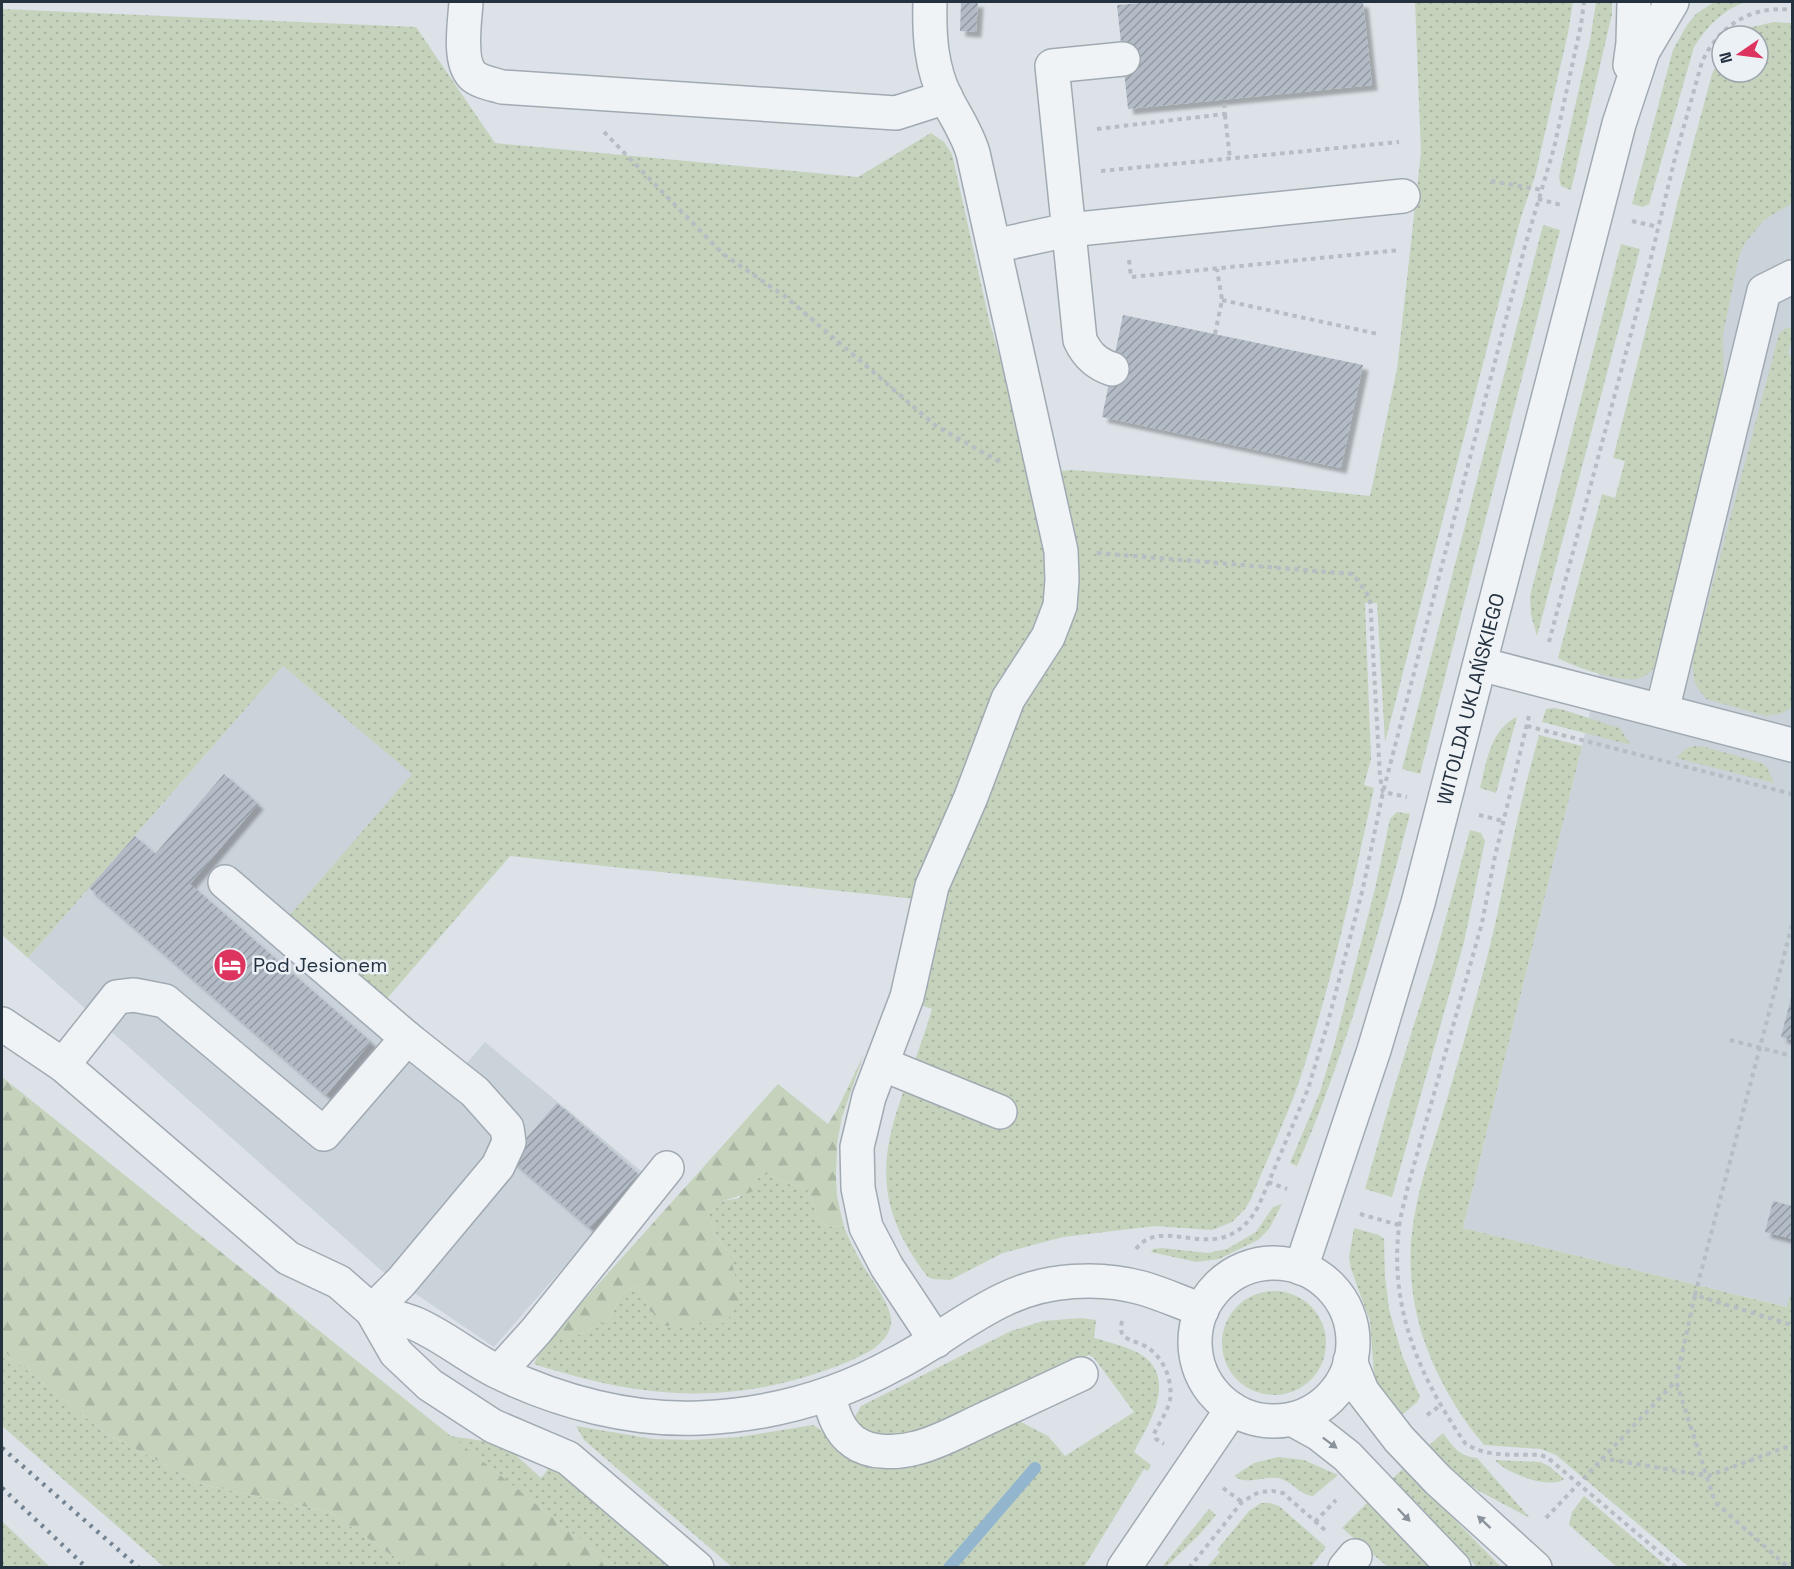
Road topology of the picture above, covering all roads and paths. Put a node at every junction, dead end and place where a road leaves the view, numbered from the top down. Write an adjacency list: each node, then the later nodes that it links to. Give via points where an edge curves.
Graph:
1 (466, 2): 8 (street, via 464,51 473,76 502,87)
2 (930, 2): 9 (street, via 929,40)
3 (1584, 2): 18 (path)
4 (1634, 2): 12 (street, WITOLDA UKLAŃSKIEGO, via 1633,43)
5 (1672, 4): 12 (street, WITOLDA UKLAŃSKIEGO, via 1643,51)
6 (1792, 10): 24 (path, via 1771,9 1743,17 1708,48)
7 (1123, 58): 16 (street, via 1052,66)
8 (564, 92): 9 (street, via 896,113); 34 (path, via 723,254 786,297 936,426)
9 (946, 97): 26 (street, via 968,136)
10 (1224, 100): 11 (path)
11 (1225, 114): 13 (path); 15 (path)
12 (1619, 124): 37 (street, WITOLDA UKLAŃSKIEGO)
13 (1089, 130)
14 (1399, 142): 15 (path)
15 (1230, 159): 16 (path)
16 (1062, 175): 25 (street)
17 (1491, 182): 18 (path)
18 (1542, 190): 20 (path)
19 (1403, 196): 23 (street)
20 (1538, 199): 21 (path); 42 (path)
21 (1566, 206)
22 (1628, 220): 24 (path)
23 (1125, 224): 25 (street); 28 (path, via 1131,277)
24 (1658, 227): 36 (path)
25 (1068, 230): 26 (street); 33 (street, via 1080,340 1095,361)
26 (994, 246): 34 (street)
27 (1400, 250): 28 (path)
28 (1217, 269): 30 (path)
29 (1792, 277): 39 (street, via 1764,291)
30 (1222, 300): 31 (path); 32 (path)
31 (1215, 334)
32 (1378, 334)
33 (1112, 369)
34 (1047, 488): 54 (street, via 1061,551 1060,606 1048,637 1008,699 932,886 907,997)
35 (1087, 552): 42 (path, via 1353,574 1370,598)
36 (1547, 650)
37 (1480, 664): 39 (street); 63 (street, WITOLDA UKLAŃSKIEGO, via 1403,956)
38 (1531, 711): 40 (path)
39 (1662, 711): 41 (street)
40 (1527, 726): 43 (path); 46 (path)
41 (1792, 745)
42 (1383, 792): 44 (path); 58 (path, via 1363,888 1313,1073)
43 (1792, 794)
44 (1414, 799)
45 (1473, 814): 46 (path)
46 (1503, 821): 61 (path, via 1482,923)
47 (225, 882): 50 (street)
48 (1792, 925): 52 (path)
49 (2, 1024): 55 (street)
50 (407, 1038): 55 (street, via 324,1134 165,1001 134,995 117,997); 66 (street, via 475,1092 507,1128 509,1142 498,1166)
51 (1730, 1040): 52 (path)
52 (1760, 1048): 53 (path); 64 (path)
53 (1792, 1056)
54 (882, 1064): 56 (street); 69 (street, via 857,1147 860,1206 886,1267)
55 (63, 1065): 66 (street, via 288,1258 339,1282)
56 (1000, 1112)
57 (667, 1168): 71 (street)
58 (1268, 1182): 59 (path); 62 (path, via 1250,1220 1229,1235 1206,1240 1150,1236)
59 (1288, 1189)
60 (1359, 1213): 61 (path)
61 (1399, 1225): 81 (path, via 1398,1286 1411,1342 1428,1383 1458,1434 1478,1450 1541,1455)
62 (1136, 1250)
63 (1301, 1268): 65 (street, via 1268,1263 1244,1269 1222,1282); 70 (street, via 1325,1282 1347,1312 1353,1336)
64 (1695, 1295): 68 (path); 73 (path)
65 (1202, 1310): 69 (street, via 1142,1288 1114,1283 1055,1284 1006,1299); 75 (street, via 1195,1348 1199,1366 1210,1388)
66 (372, 1311): 71 (street, via 415,1324); 86 (street, via 396,1353 430,1385 493,1426 568,1458)
67 (1122, 1320): 77 (path, via 1124,1336 1151,1350 1167,1372 1170,1400 1154,1434)
68 (1792, 1325)
69 (936, 1341): 74 (street, via 895,1365)
70 (1350, 1361): 76 (street, via 1334,1394 1315,1409); 90 (street, one-way to 70, via 1399,1439 1362,1391)
71 (499, 1372): 74 (street, via 583,1403 670,1418 749,1414)
72 (1081, 1374): 74 (street, via 933,1443 906,1450 855,1444 839,1424)
73 (1676, 1381): 79 (path); 80 (path)
74 (828, 1394)
75 (1232, 1409): 76 (street, via 1268,1421); 87 (street)
76 (1292, 1419): 89 (street, one-way to 89, via 1347,1456)
77 (1163, 1444)
78 (1792, 1445): 80 (path)
79 (1601, 1458): 80 (path); 81 (path)
80 (1708, 1476): 92 (path, via 1715,1502)
81 (1578, 1483): 85 (path); 91 (path)
82 (1223, 1488): 84 (path)
83 (1337, 1498): 84 (path, via 1315,1522 1278,1492 1259,1492)
84 (1242, 1502): 88 (path)
85 (1546, 1518)
86 (697, 1568)
87 (1124, 1568)
88 (1189, 1568)
89 (1454, 1568)
90 (1535, 1568)
91 (1678, 1568)
92 (1789, 1568)

